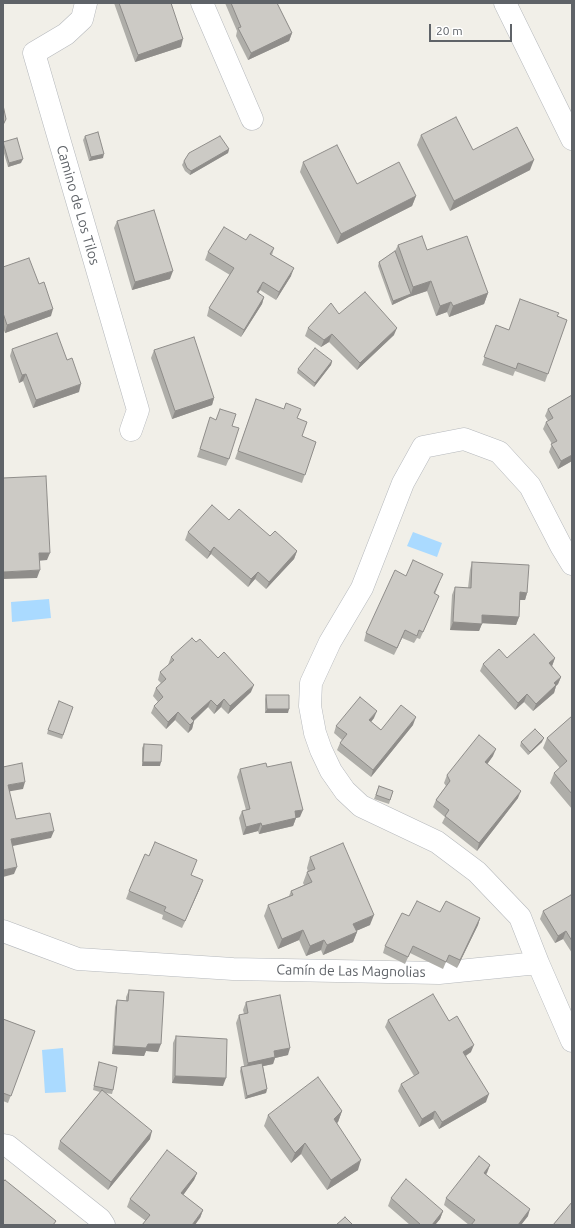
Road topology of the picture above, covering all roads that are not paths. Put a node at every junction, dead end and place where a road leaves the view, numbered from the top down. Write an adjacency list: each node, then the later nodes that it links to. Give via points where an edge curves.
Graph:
1 (86, 3): 6 (street, Camino de Los Tilos, via 82,20 66,34 34,53 138,410)
2 (202, 3): 4 (street)
3 (505, 3): 5 (street)
4 (252, 119)
5 (572, 138)
6 (131, 430)
7 (572, 564): 9 (street, via 530,486 499,452 464,439 423,447 403,483 362,588 330,642 311,683 310,706 314,732 331,771 345,791 361,806 437,842 477,872 520,917)
8 (3, 931): 9 (street, Camín de Las Magnolias, via 78,959 233,969 439,973)
9 (538, 963): 10 (street)
10 (572, 1041)
11 (3, 1145): 12 (street, via 8,1146 100,1219)
12 (104, 1225)

